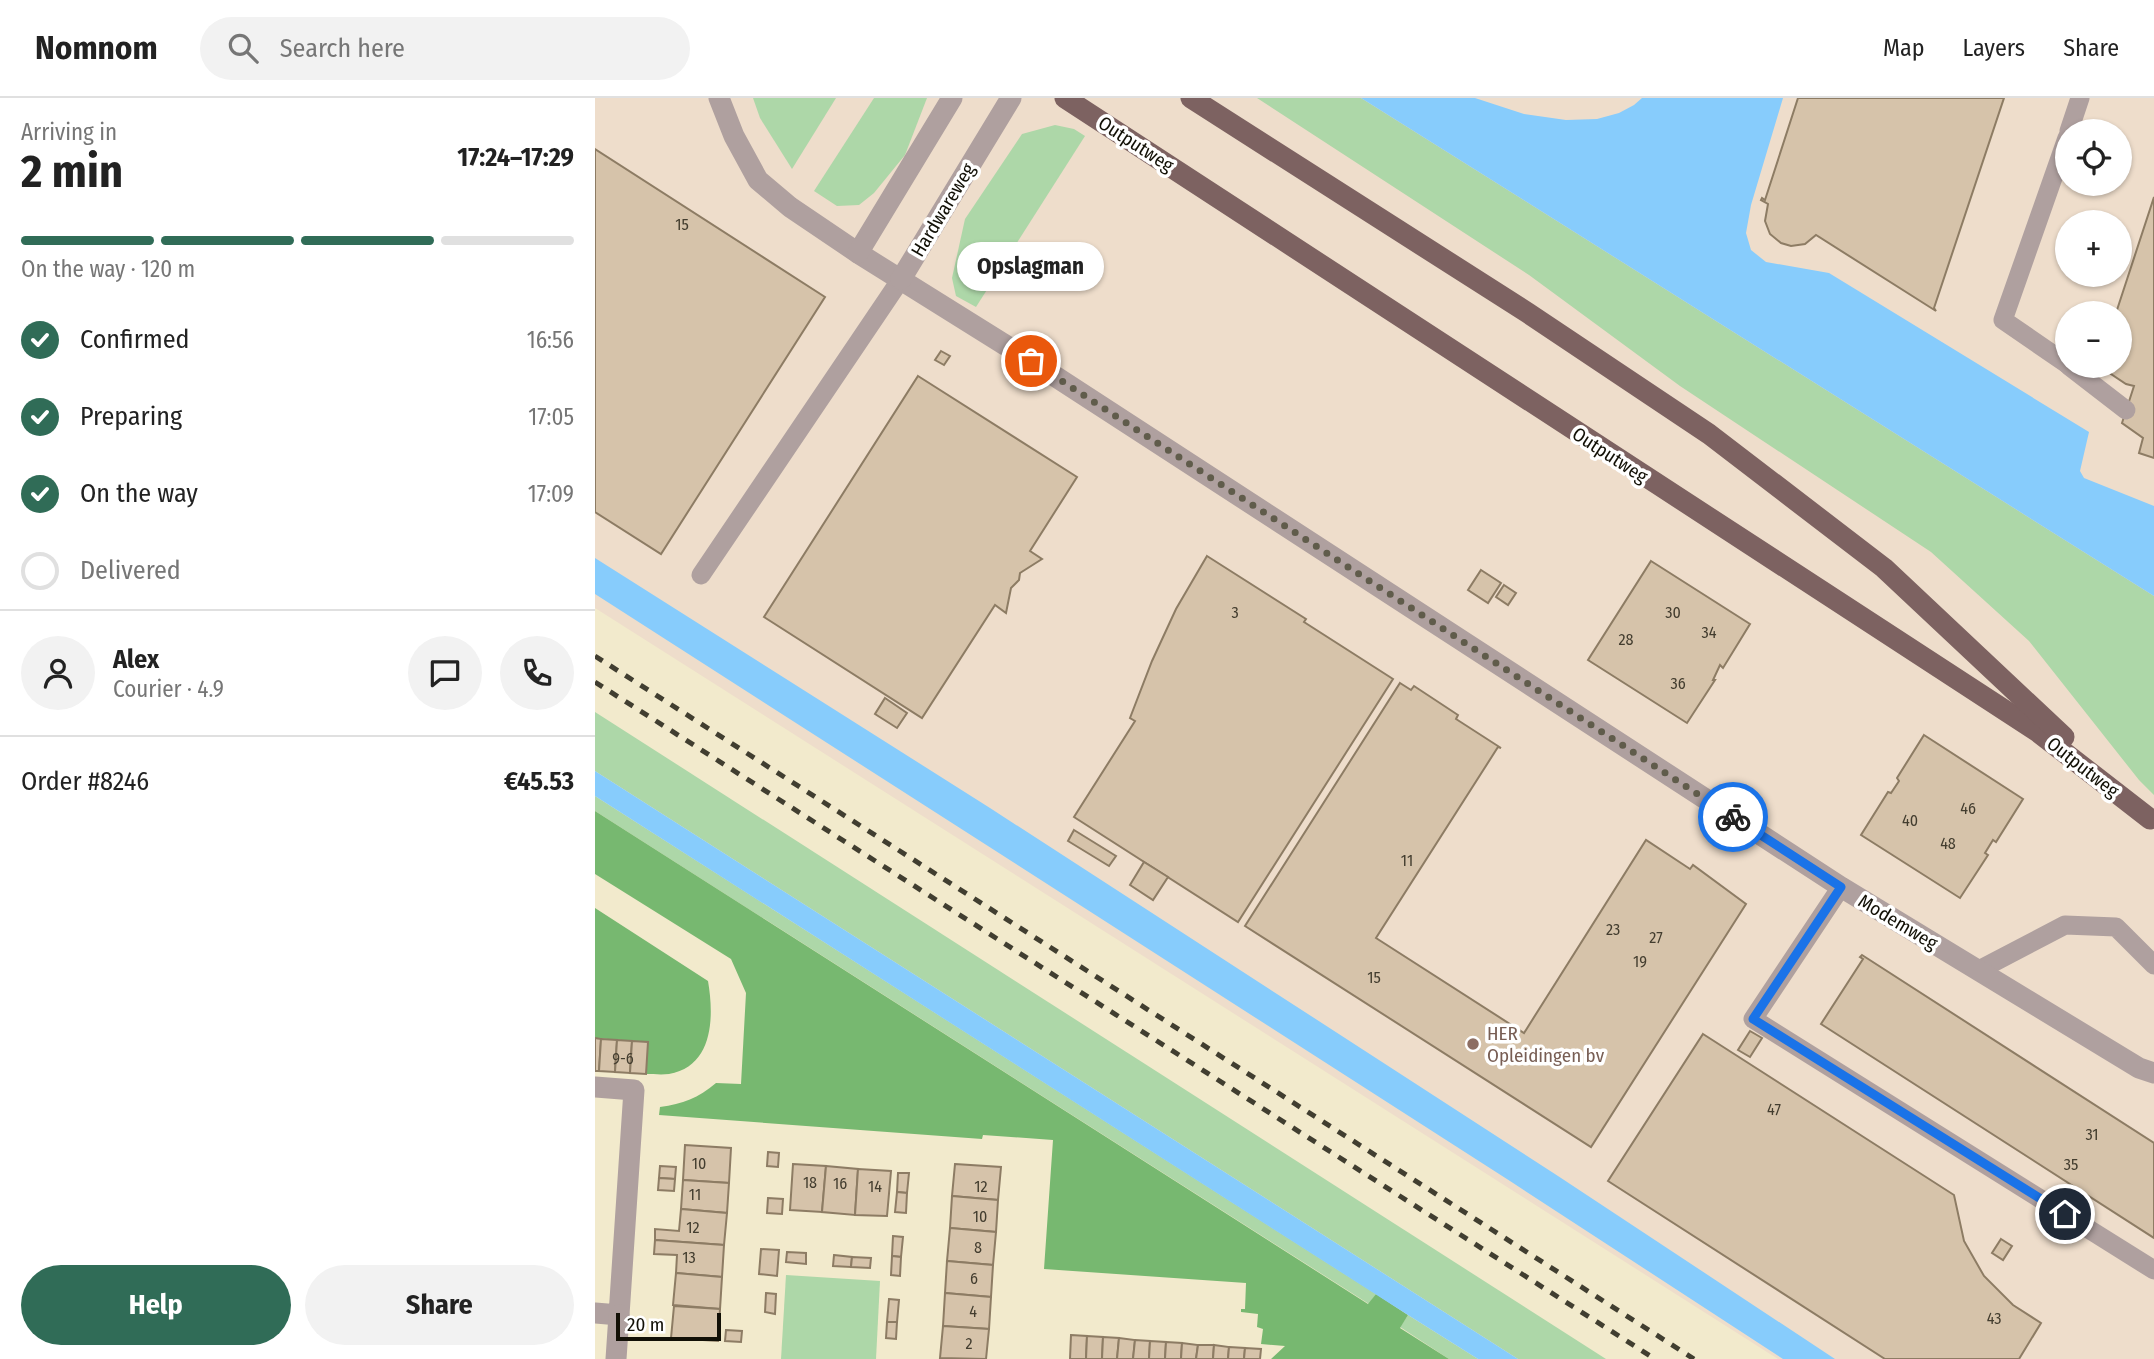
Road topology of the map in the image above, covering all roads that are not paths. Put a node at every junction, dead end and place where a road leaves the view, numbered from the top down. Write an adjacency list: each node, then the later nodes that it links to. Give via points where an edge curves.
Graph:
1 (719, 98): 9 (street, Hardwareweg, via 758,180)
2 (952, 98): 9 (street)
3 (1011, 98): 10 (street, Hardwareweg)
4 (1065, 98): 15 (main road, Outputweg, via 2038,732)
5 (1191, 98): 15 (main road, Outputweg, via 1528,313 1709,435 1885,568)
6 (2081, 98): 7 (lane)
7 (2073, 119)
8 (2055, 172): 11 (lane, via 2003,320)
9 (858, 253): 10 (street, Hardwareweg)
10 (901, 279): 14 (lane); 16 (street, Modemweg)
11 (2055, 356)
12 (2085, 378): 13 (lane)
13 (2126, 410)
14 (701, 575)
15 (2152, 821)
16 (1841, 887): 18 (street, Modemweg); 21 (lane, via 1753,1019)
17 (2154, 965): 18 (lane, via 2116,927 2065,925)
18 (1979, 970): 19 (street, Modemweg)
19 (2154, 1073)
20 (595, 1087): 23 (street, via 634,1090)
21 (2154, 1270)
22 (595, 1313): 23 (street)
23 (619, 1315): 24 (street)
24 (616, 1359)

